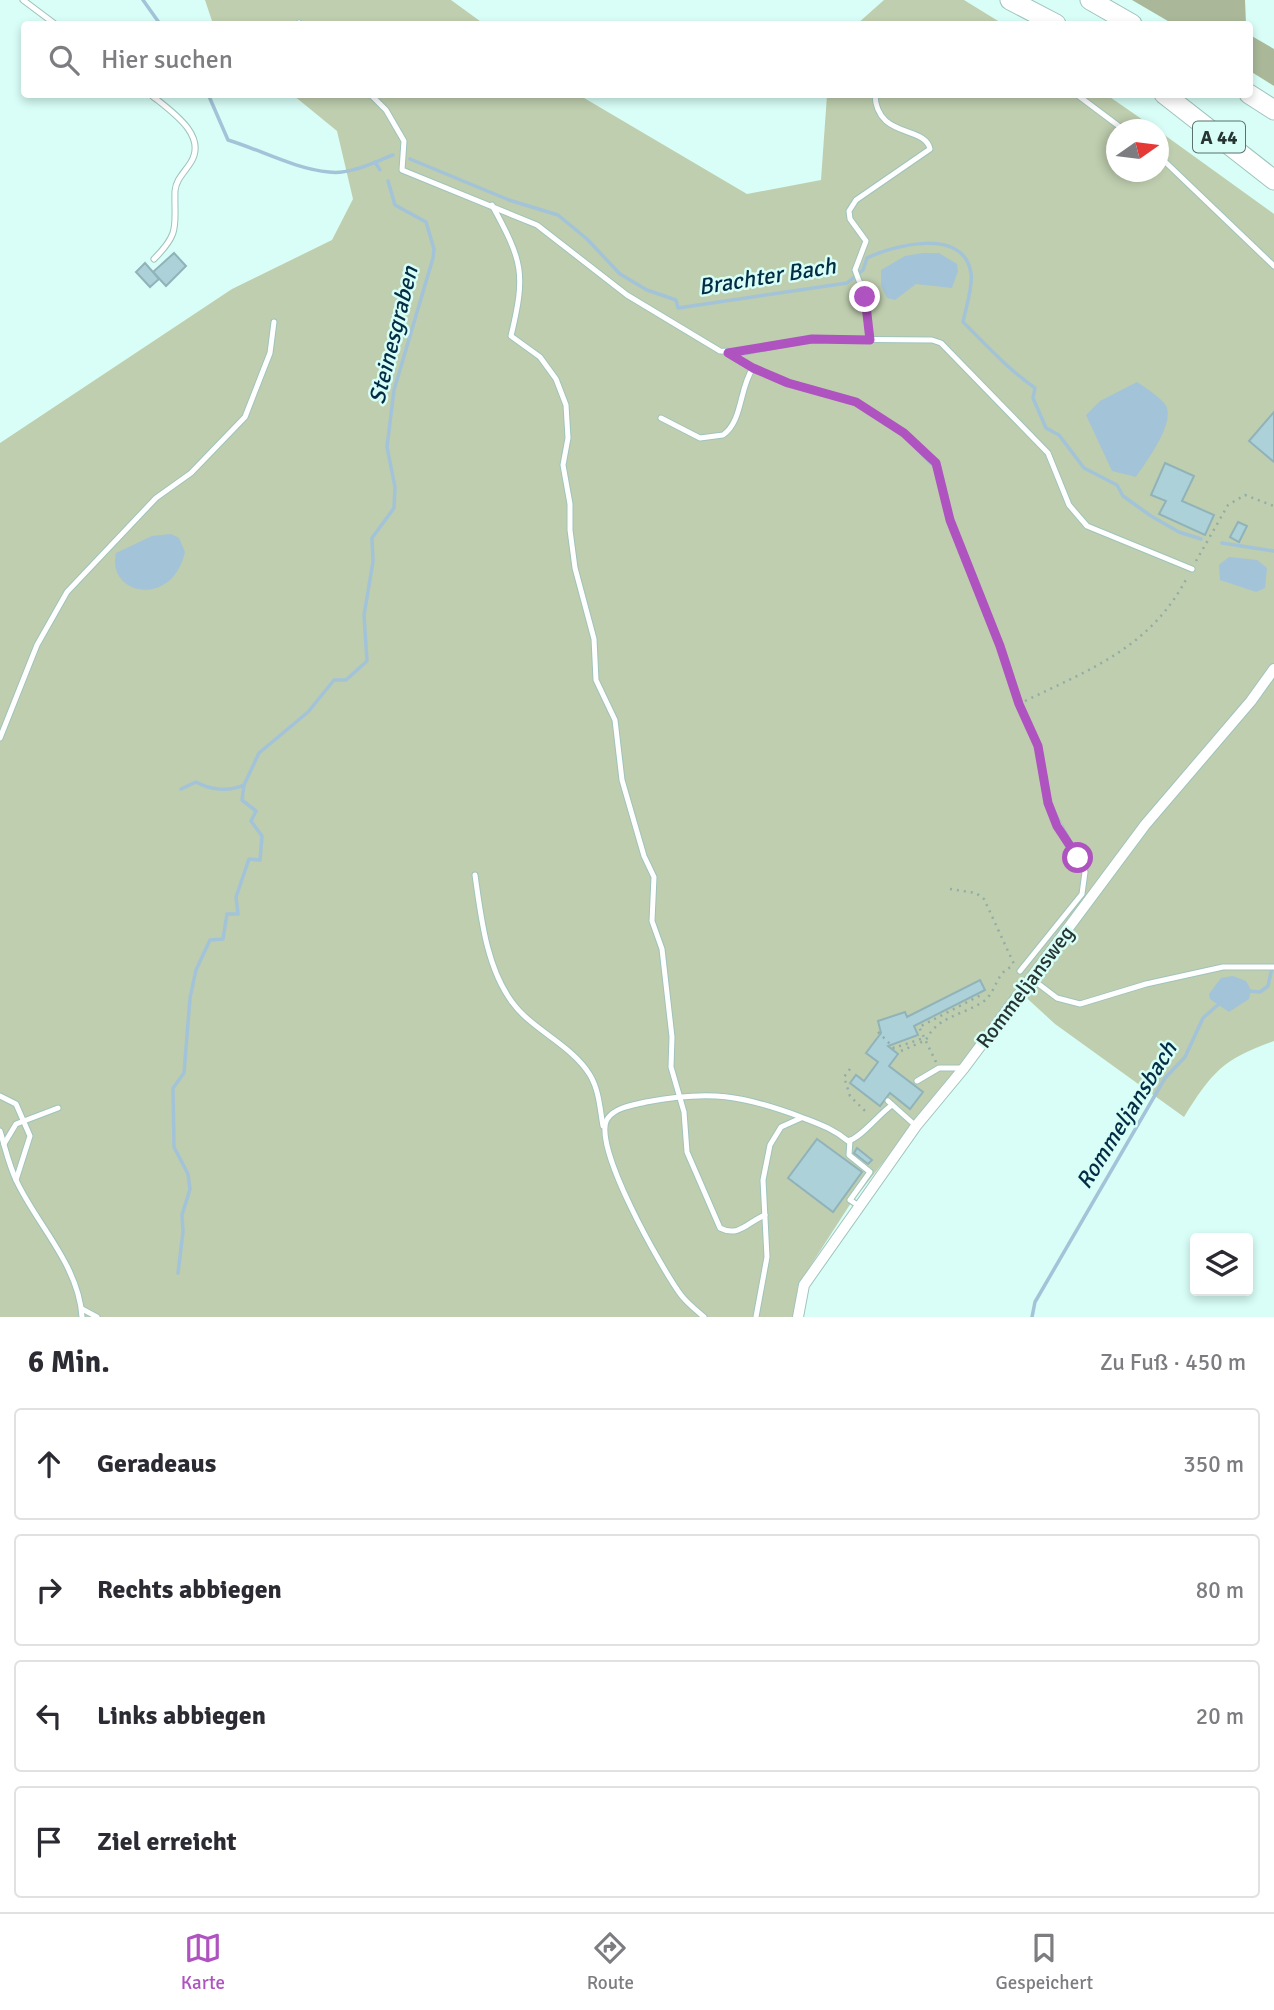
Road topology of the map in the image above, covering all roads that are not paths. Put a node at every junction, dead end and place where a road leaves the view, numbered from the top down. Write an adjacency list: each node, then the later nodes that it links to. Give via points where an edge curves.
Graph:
1 (23, 0): 4 (lane)
2 (1010, 0): 5 (highway)
3 (1090, 0): 6 (highway)
4 (51, 21)
5 (1050, 21)
6 (1127, 21)
7 (1253, 97): 13 (highway, A 44)
8 (154, 98): 18 (lane, via 191,132 195,148 177,184 175,235)
9 (374, 98): 17 (lane, via 404,141 402,170)
10 (875, 98): 21 (lane, via 882,119 923,140 930,149 852,204 850,219 866,241 855,271 862,286)
11 (1081, 98): 14 (lane)
12 (1169, 98): 16 (highway, A 44)
13 (1274, 110)
14 (1109, 119)
15 (1169, 166): 19 (lane)
16 (1274, 180)
17 (492, 205): 22 (lane, via 537,225 626,295 687,334); 35 (lane, via 514,246 522,288 511,336 540,357 556,379 566,405 568,438 563,465 575,568 594,639 596,680 615,720 622,780 654,877 652,921 662,949 671,1067)
18 (155, 260)
19 (1274, 267)
20 (274, 322): 27 (lane, via 270,353 245,417 191,473 156,498 67,592 32,655)
21 (870, 340): 22 (lane, via 812,339); 25 (lane, via 941,343 1048,453 1069,505 1087,526)
22 (728, 353): 23 (lane)
23 (753, 368): 24 (lane, via 734,422 723,435 700,438); 30 (lane, via 856,402 904,433 936,463 950,520 1038,746 1048,803 1085,872 1082,894)
24 (661, 418)
25 (1192, 569)
26 (1274, 670): 31 (street, Rommeljansweg, via 1145,825)
27 (0, 738)
28 (475, 874): 39 (lane, via 483,926 498,977 510,1000 584,1068 597,1088)
29 (1271, 967): 31 (lane, via 1223,967 1080,1004 1057,998)
30 (1020, 971)
31 (1031, 979): 32 (street, Rommeljansweg)
32 (964, 1068): 33 (lane, via 939,1068); 40 (street, Rommeljansweg)
33 (917, 1081)
34 (0, 1096): 38 (lane, via 16,1104)
35 (679, 1096): 37 (lane, via 735,1096); 39 (lane, via 621,1109); 46 (lane, via 690,1163 720,1227 742,1230)
36 (58, 1108): 38 (lane)
37 (802, 1118): 42 (lane); 46 (lane, via 781,1127 770,1145 763,1180)
38 (24, 1121): 43 (lane, via 16,1124); 44 (lane, via 30,1136)
39 (603, 1126): 50 (lane, via 608,1152 645,1237 682,1297)
40 (916, 1126): 42 (lane, via 890,1103); 45 (street, Rommeljansweg)
41 (0, 1131): 43 (lane)
42 (850, 1140): 45 (lane, via 849,1155 870,1172 850,1200)
43 (4, 1144): 44 (lane)
44 (16, 1181): 47 (lane, via 65,1263)
45 (859, 1206): 52 (street, Rommeljansweg, via 804,1285)
46 (765, 1215): 51 (lane, via 767,1257)
47 (82, 1309): 48 (lane); 49 (lane)
48 (82, 1317)
49 (97, 1317)
50 (704, 1317)
51 (756, 1317)
52 (798, 1317)

